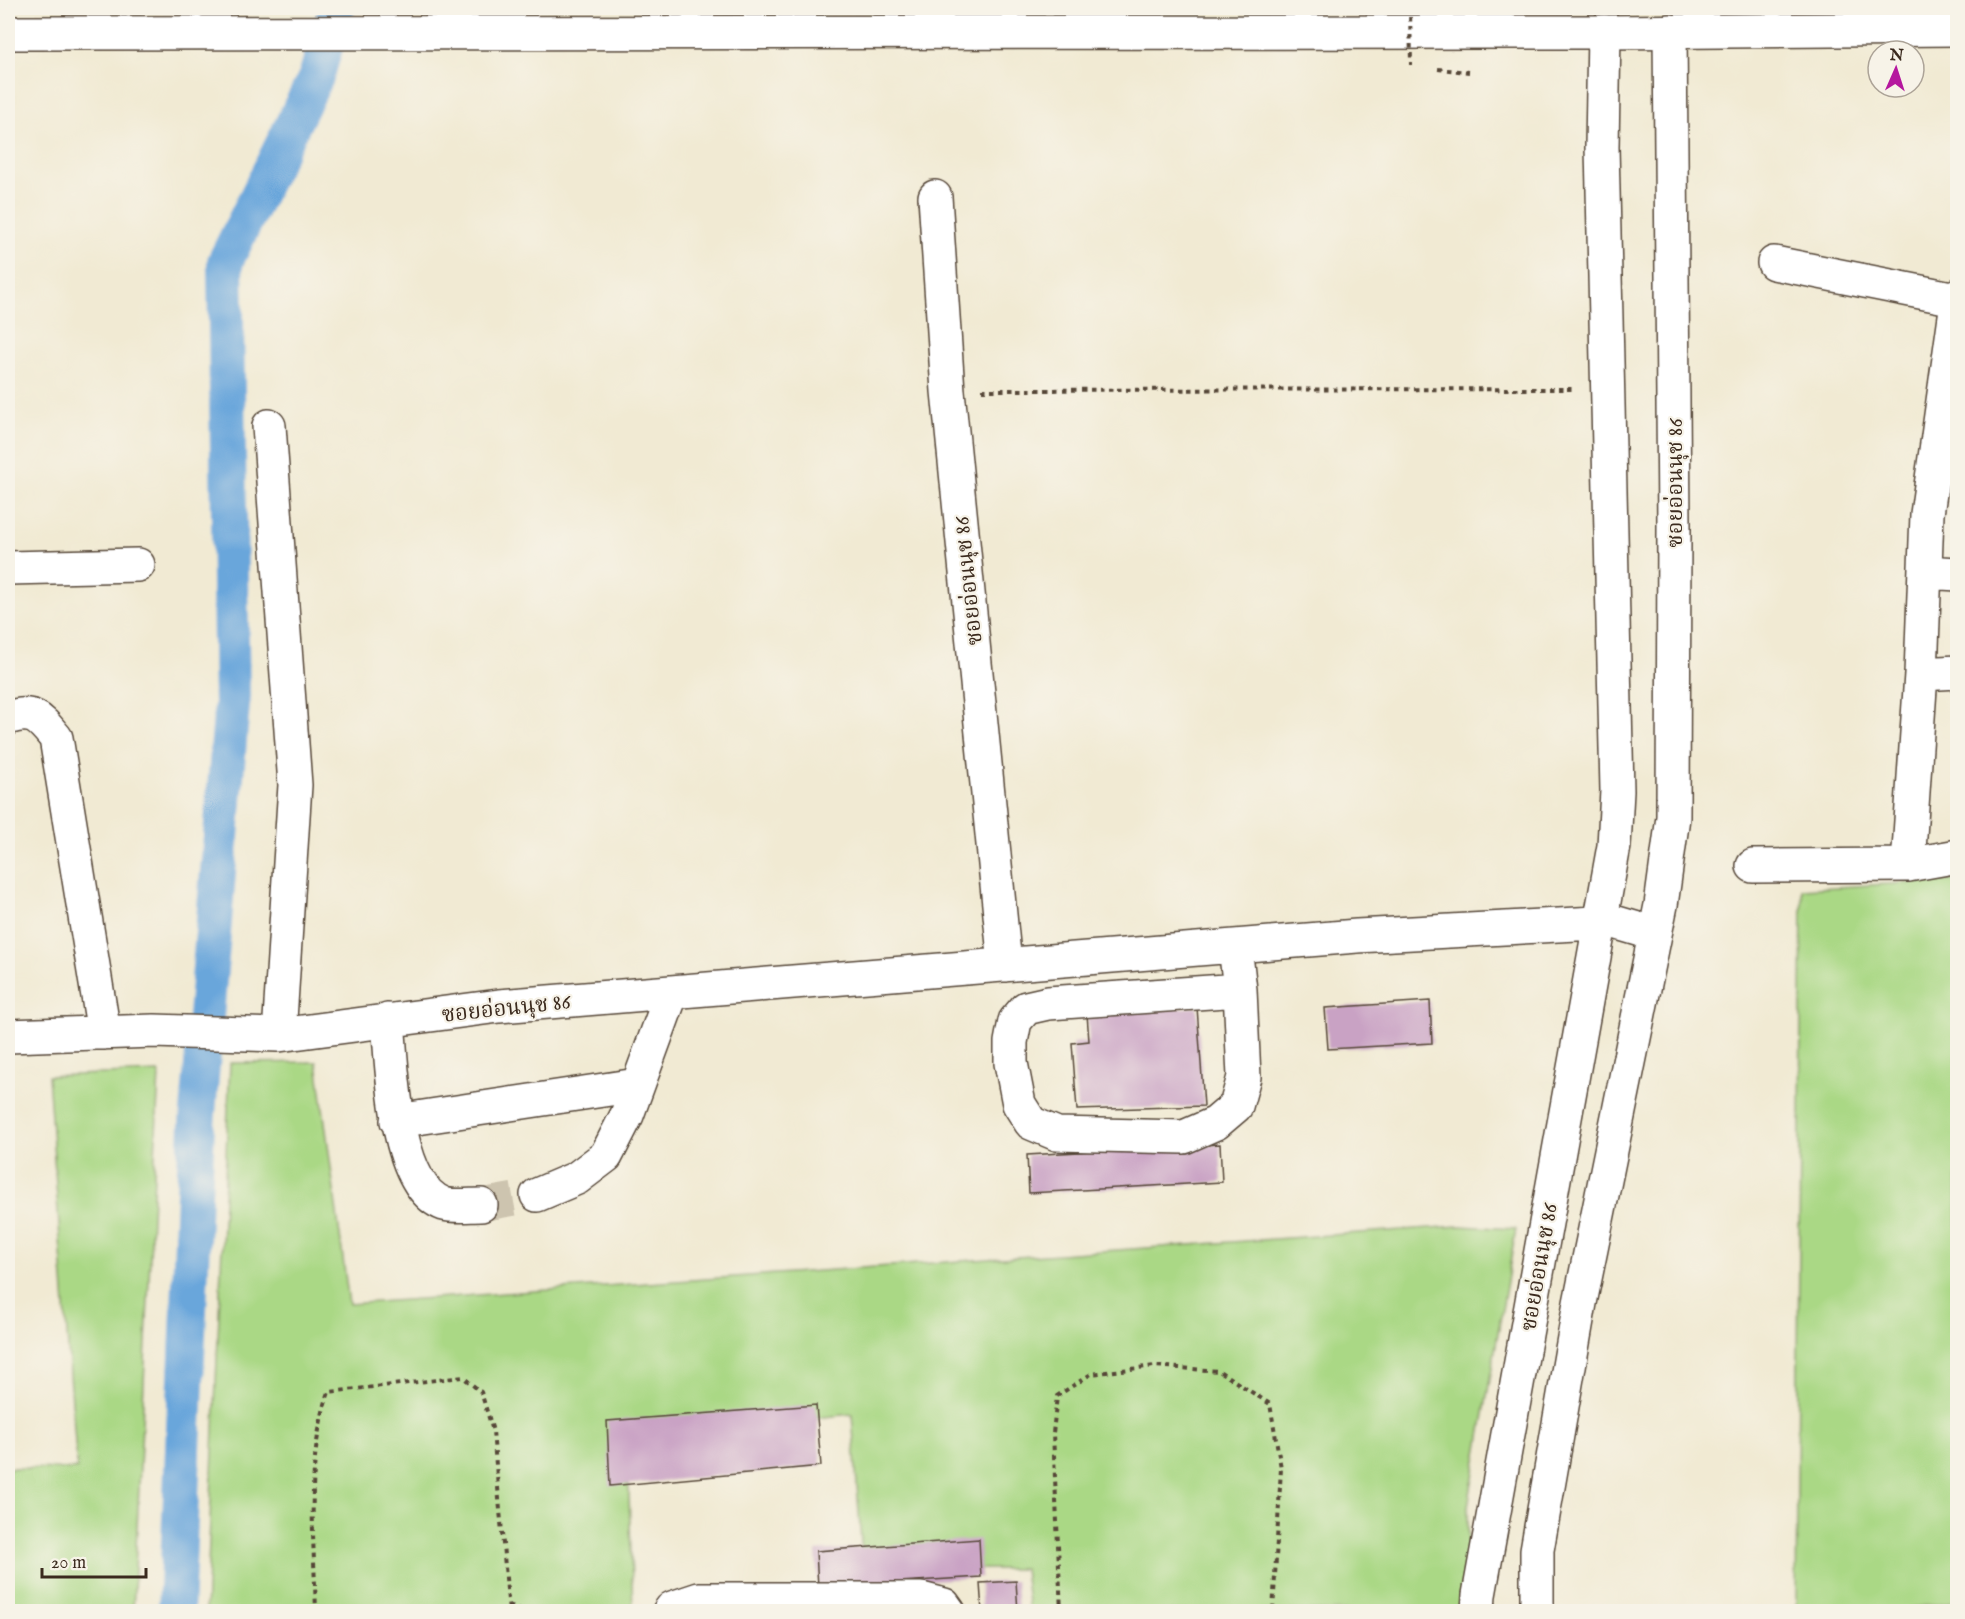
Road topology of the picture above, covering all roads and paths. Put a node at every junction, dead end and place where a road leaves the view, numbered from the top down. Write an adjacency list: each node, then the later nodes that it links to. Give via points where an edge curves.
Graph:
1 (1410, 8): 6 (path, bridge)
2 (1669, 19): 3 (street); 4 (street); 24 (street, ซอยอ่อนนุช 86, via 1673,817)
3 (1603, 20): 5 (street); 23 (street, ซอยอ่อนนุช 86, via 1602,147 1617,791 1614,846)
4 (1958, 29)
5 (8, 33)
6 (1411, 65)
7 (935, 197): 11 (street, ซอยอ่อนนุช 86)
8 (1774, 263): 9 (street)
9 (1957, 297): 15 (street, via 1927,514)
10 (1582, 389): 11 (path)
11 (948, 391): 26 (street, ซอยอ่อนนุช 86)
12 (269, 426): 31 (street, via 295,785)
13 (138, 565): 14 (street)
14 (8, 568)
15 (1925, 572): 16 (street); 18 (street)
16 (1958, 574)
17 (1958, 672): 18 (street)
18 (1921, 674): 21 (street)
19 (8, 718): 30 (street, via 21,713 39,719 56,738)
20 (1958, 856): 21 (street)
21 (1908, 865): 22 (street)
22 (1753, 866)
23 (1600, 922): 24 (street, ซอยอ่อนนุช 86); 25 (street, ซอยอ่อนนุช 86); 45 (street, ซอยอ่อนนุช 86)
24 (1655, 934): 46 (street, ซอยอ่อนนุช 86, via 1578,1314 1537,1550)
25 (1235, 946): 26 (street, ซอยอ่อนนุช 86); 27 (street)
26 (1005, 965): 28 (street, ซอยอ่อนนุช 86)
27 (1240, 990): 27 (street, via 1048,1003 1026,1008 1015,1021 1011,1042 1019,1104 1031,1123 1057,1134 1184,1137 1216,1123 1236,1106 1244,1077)
28 (672, 992): 29 (street, ซอยอ่อนนุช 86, via 499,1006); 33 (street)
29 (388, 1020): 31 (street, ซอยอ่อนนุช 86); 34 (street)
30 (104, 1033): 31 (street, ซอยอ่อนนุช 86); 32 (street, ซอยอ่อนนุช 86)
31 (279, 1035)
32 (8, 1036)
33 (637, 1085): 34 (street); 35 (street, via 606,1156 577,1178)
34 (397, 1121): 36 (street, via 413,1172 428,1195 445,1204)
35 (537, 1195)
36 (480, 1205)
37 (509, 1605): 38 (path, via 493,1431 481,1392 462,1377 330,1392 321,1416 313,1497); 39 (path); 40 (path)
38 (316, 1611)
39 (509, 1611)
40 (527, 1611)
41 (669, 1611): 42 (street, via 699,1599 921,1599 944,1605)
42 (949, 1611)
43 (1061, 1611): 44 (path, via 1053,1433 1057,1396 1091,1374 1154,1366 1219,1371 1270,1404 1281,1468)
44 (1273, 1611)
45 (1478, 1611)
46 (1537, 1611)

